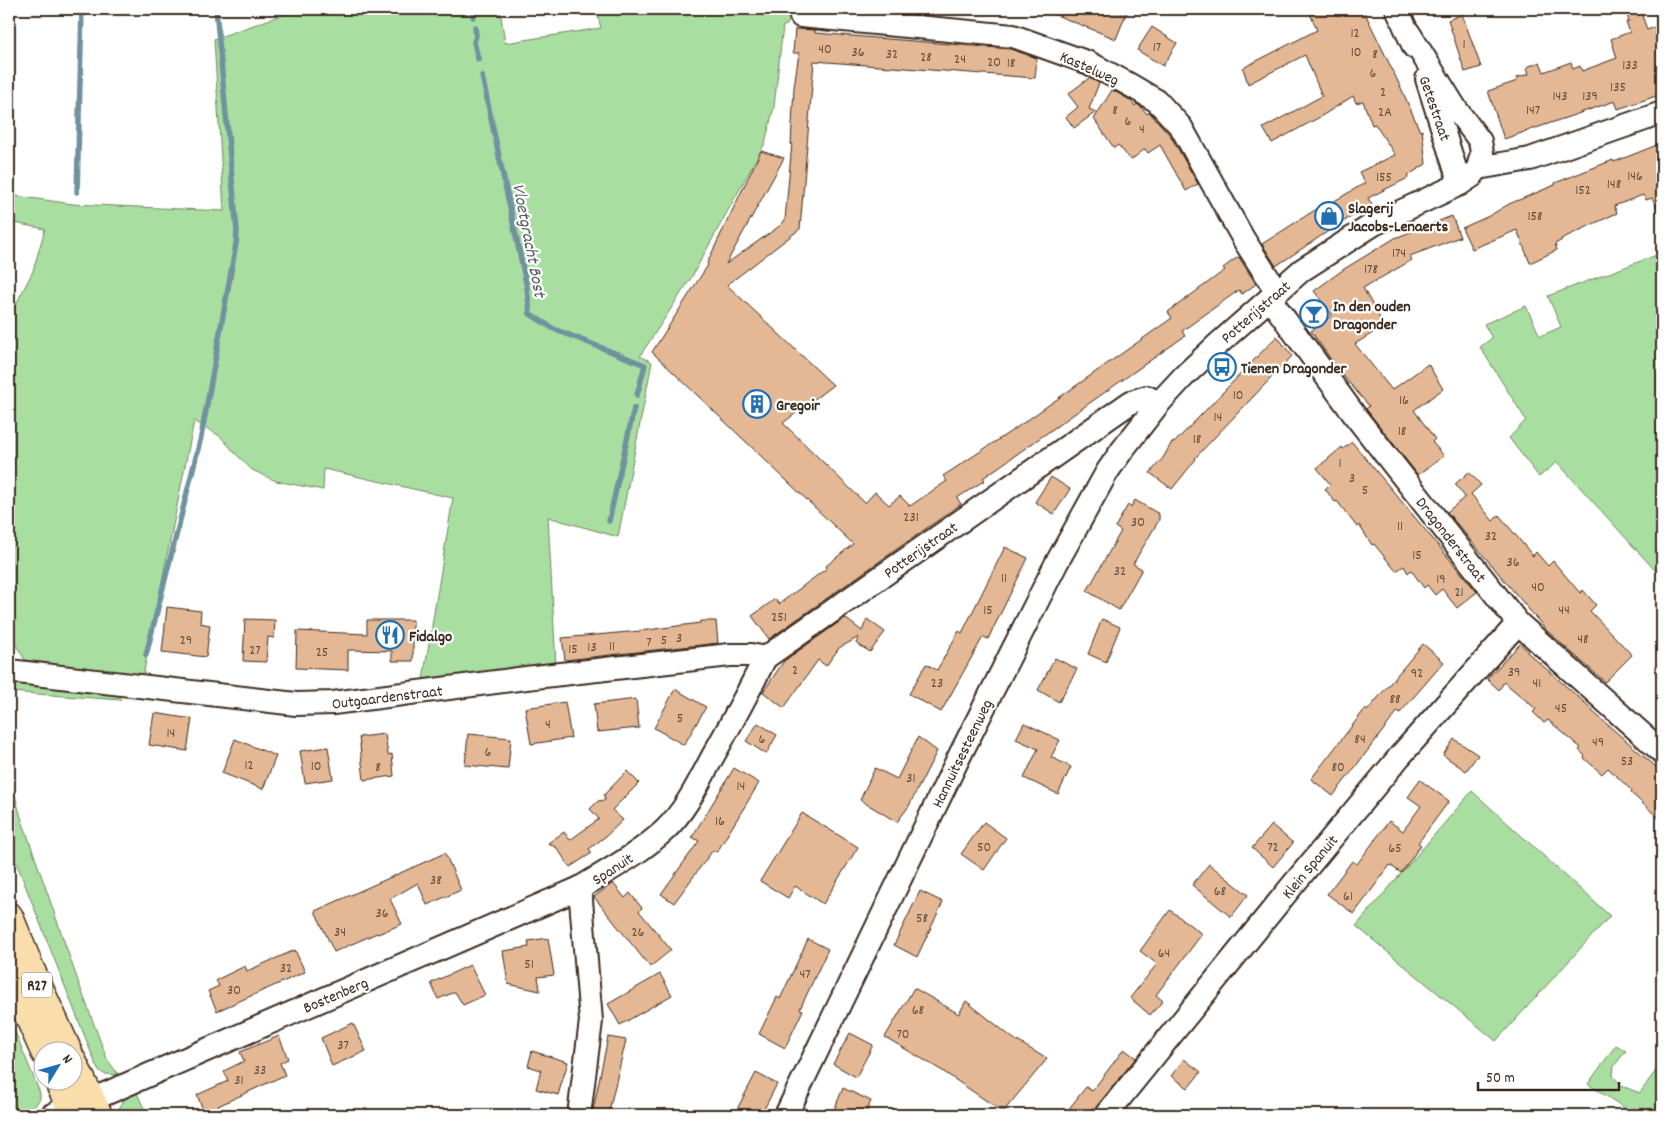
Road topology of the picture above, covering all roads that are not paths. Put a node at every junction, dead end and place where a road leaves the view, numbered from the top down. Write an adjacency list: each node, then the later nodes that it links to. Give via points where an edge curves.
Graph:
1 (799, 9): 7 (street, Kastelweg, via 802,16 1012,36 1089,63 1130,85 1157,102 1180,127)
2 (1398, 9): 3 (street, Getestraat)
3 (1408, 34): 5 (street, Getestraat, via 1480,141 1482,153); 6 (street, Getestraat, via 1428,81)
4 (1662, 113): 5 (street, via 1530,159)
5 (1478, 168): 6 (street, Potterijstraat)
6 (1460, 184): 7 (street, Potterijstraat, via 1374,224 1302,270)
7 (1274, 296): 8 (street, Potterijstraat, via 1217,345); 9 (street, Dragonderstraat, via 1356,417)
8 (1159, 403): 10 (street, Potterijstraat, via 1147,397 1131,402); 22 (street, Hannuitsesteenweg, via 1107,472 1056,564)
9 (1518, 623): 12 (street, Dragonderstraat); 23 (street, Klein Spanuit, via 1400,756)
10 (765, 658): 11 (street, Outgaardenstraat, via 730,655 332,703 296,704); 13 (street, Spanuit, via 680,813 633,856)
11 (9, 671)
12 (1662, 752)
13 (580, 888): 20 (street, Bostenberg); 21 (street, Spanuit, via 591,1021)
14 (9, 917): 17 (highway, R27)
15 (9, 971): 16 (highway, R27)
16 (41, 1042)
17 (63, 1042)
18 (65, 1092): 20 (highway)
19 (75, 1092): 20 (highway)
20 (77, 1110)
21 (579, 1115)
22 (786, 1115)
23 (1106, 1115)

